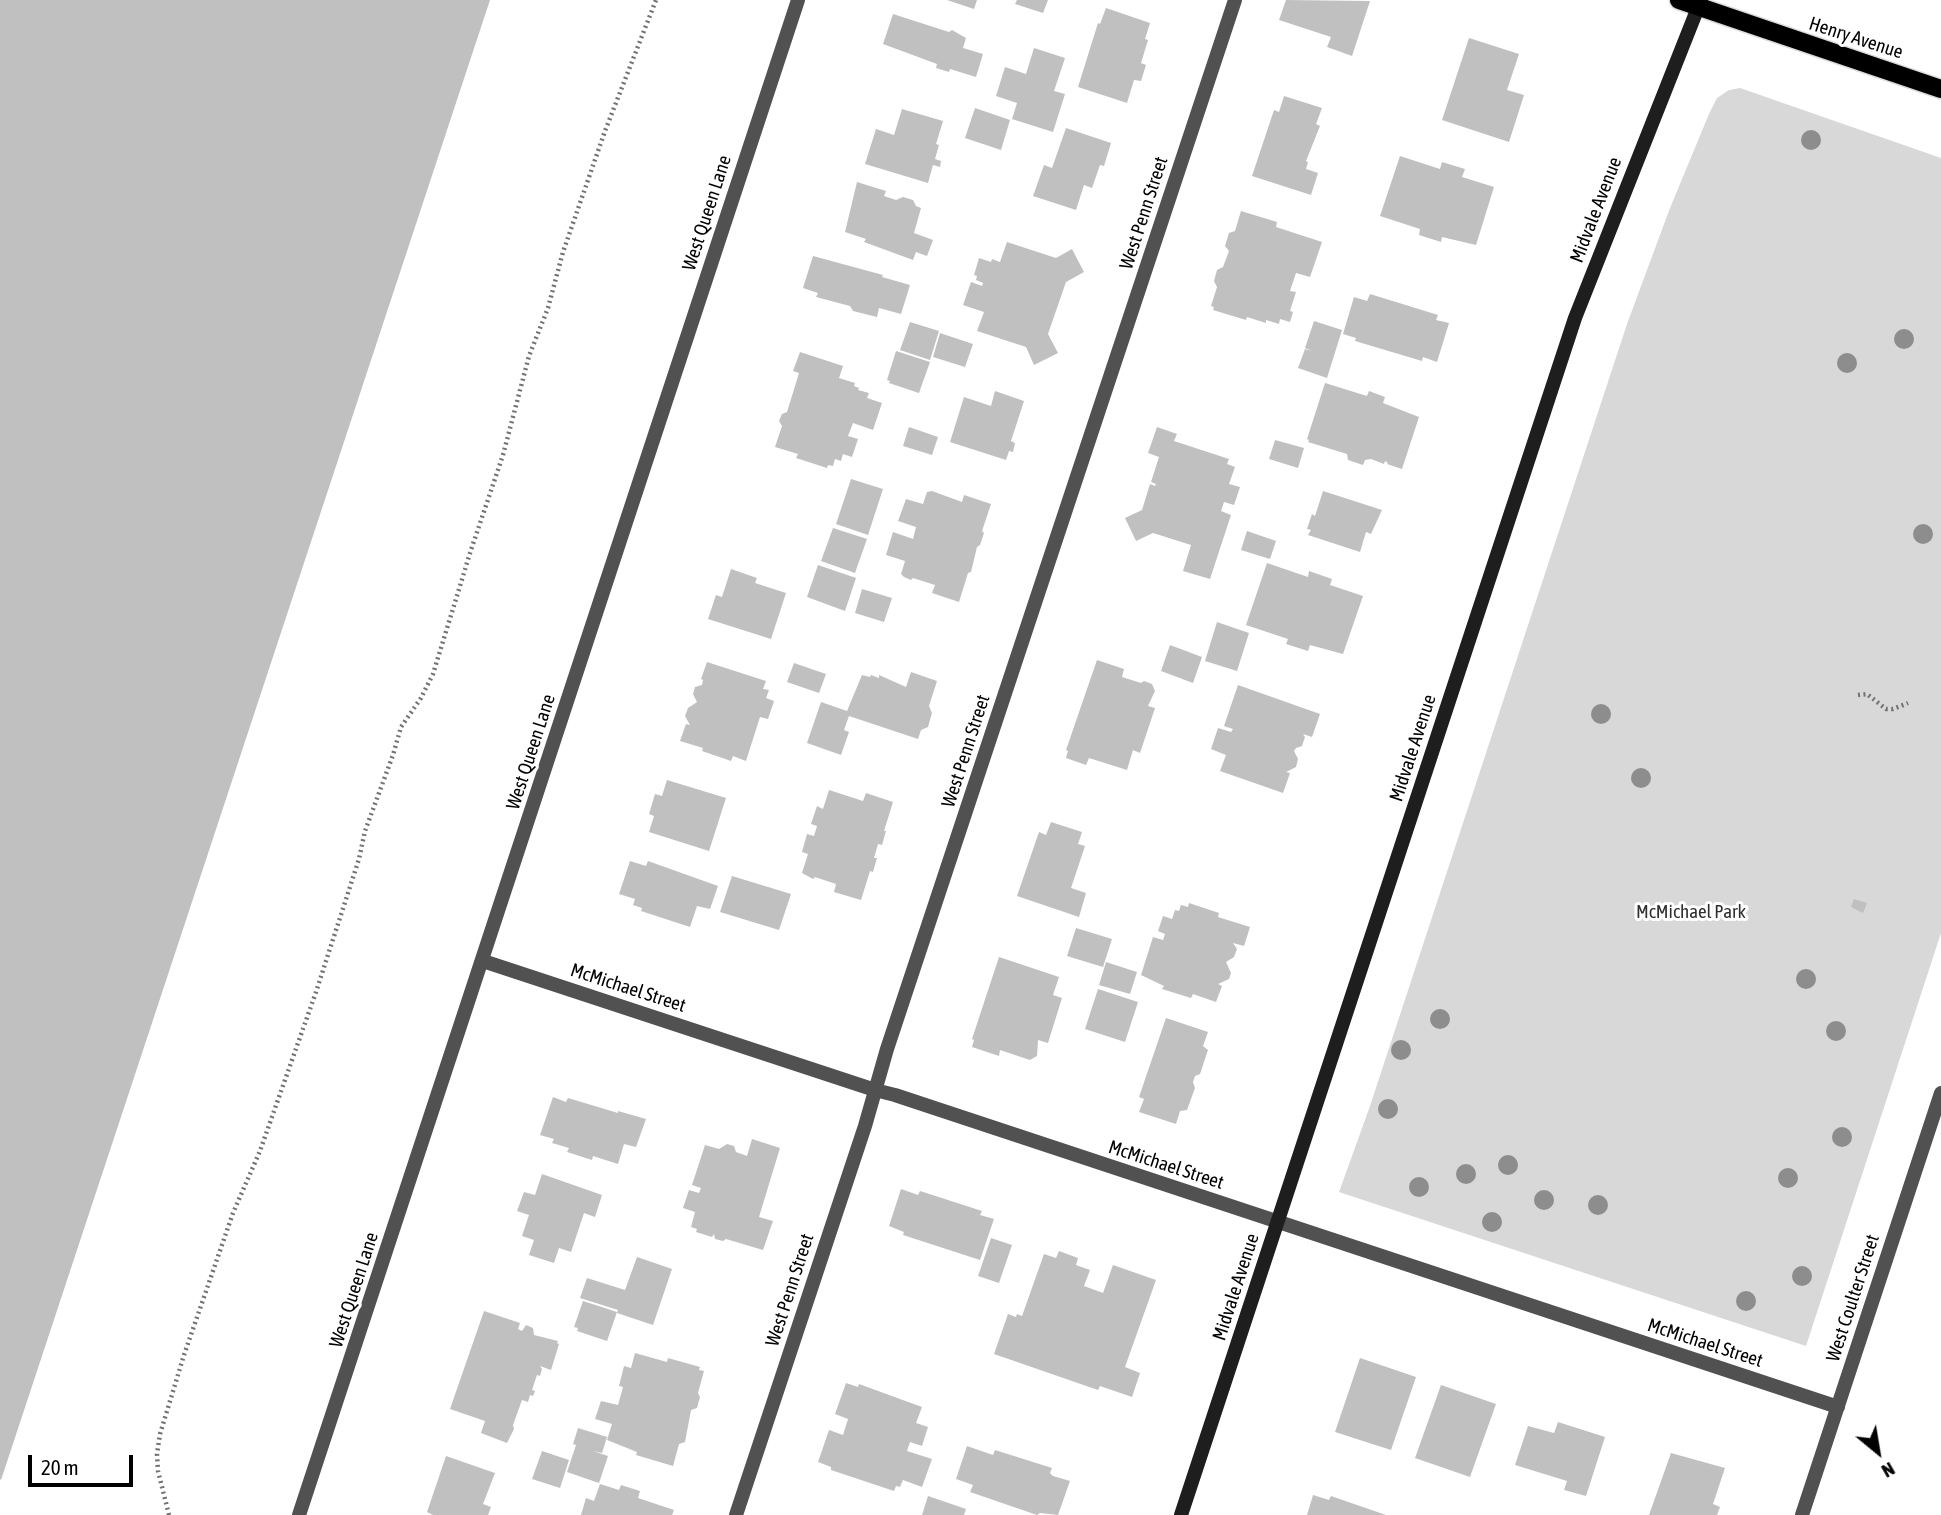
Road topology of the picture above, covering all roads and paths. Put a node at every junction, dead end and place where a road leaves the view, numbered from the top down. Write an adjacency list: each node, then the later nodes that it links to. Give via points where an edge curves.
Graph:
1 (656, 0): 14 (path, via 563,252 433,674 401,727 316,992 184,1355 157,1454)
2 (798, 0): 9 (street, West Queen Lane)
3 (1235, 0): 10 (street, West Penn Street)
4 (1679, 0): 5 (main road, Henry Avenue)
5 (1700, 3): 6 (main road, Henry Avenue); 12 (street, Midvale Avenue, via 1575,317)
6 (1941, 89)
7 (1858, 695): 8 (path, via 1867,694 1886,709)
8 (1908, 704)
9 (483, 961): 10 (street, McMichael Street); 15 (street, West Queen Lane)
10 (875, 1090): 12 (street, McMichael Street); 16 (street, West Penn Street)
11 (1941, 1093): 13 (street, West Coulter Street)
12 (1278, 1222): 13 (street, McMichael Street); 17 (street, Midvale Avenue)
13 (1838, 1407): 18 (street, West Coulter Street)
14 (169, 1515)
15 (299, 1515)
16 (736, 1515)
17 (1181, 1515)
18 (1802, 1515)

